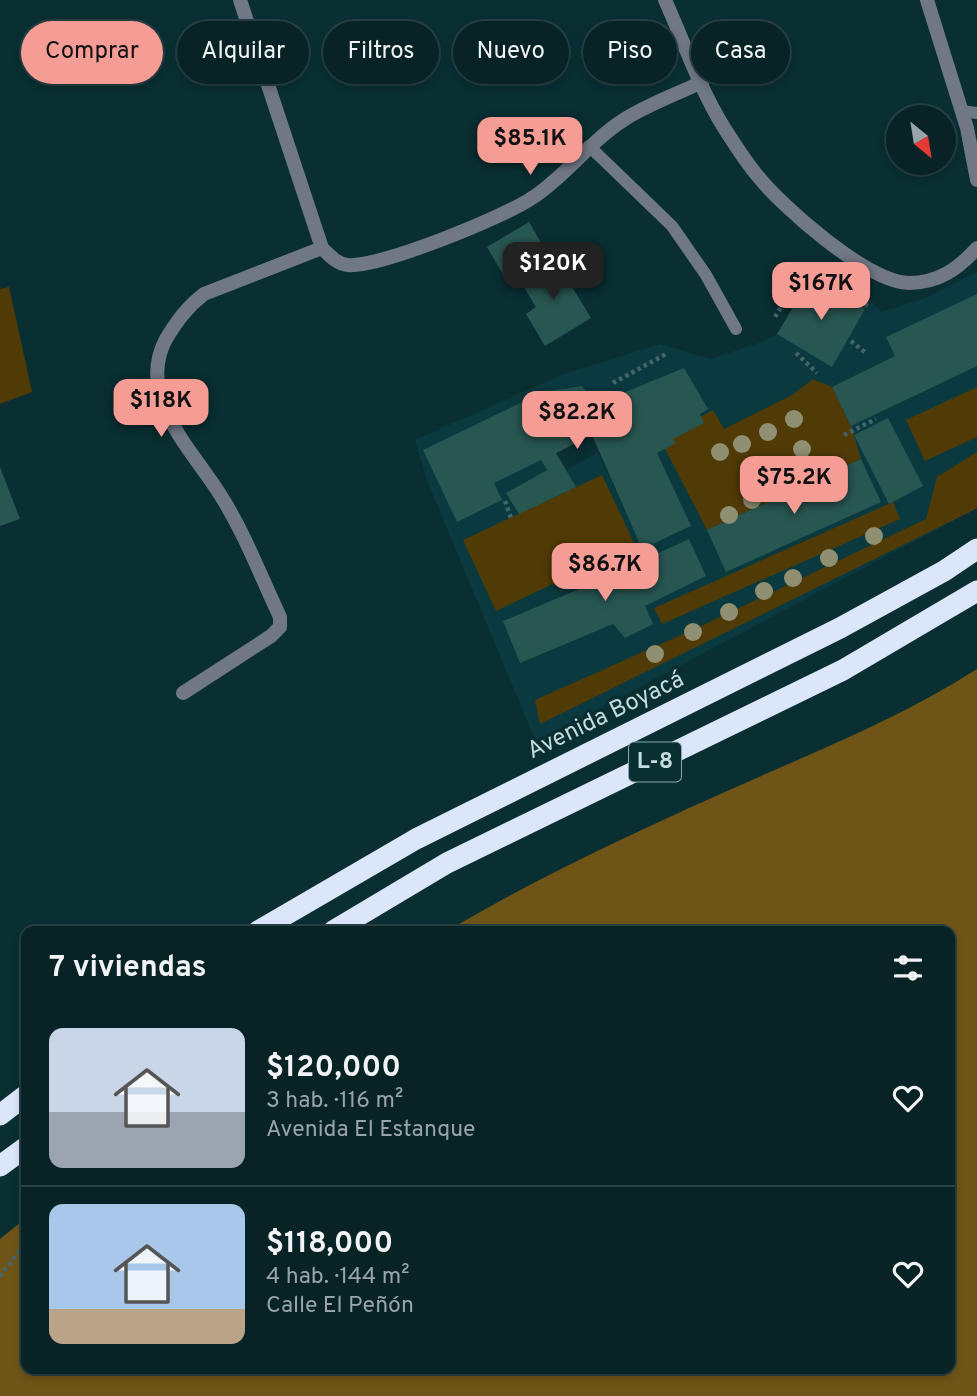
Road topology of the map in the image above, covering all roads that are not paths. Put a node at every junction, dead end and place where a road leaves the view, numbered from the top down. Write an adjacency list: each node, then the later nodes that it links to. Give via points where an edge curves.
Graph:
1 (240, 0): 11 (street)
2 (665, 0): 4 (street)
3 (927, 0): 7 (street)
4 (691, 58)
5 (698, 84): 9 (street, via 625,119)
6 (703, 84): 12 (street, via 721,124 755,174 782,203 853,259 887,279 927,282 946,275)
7 (961, 111): 8 (lane); 10 (street)
8 (977, 113)
9 (589, 146): 11 (street, via 532,198 486,222 363,265 336,261); 13 (lane, via 672,226)
10 (977, 180)
11 (322, 248): 16 (street, via 204,294 175,323 158,355 157,384 166,415 222,498 280,617 280,627 271,636)
12 (977, 248)
13 (736, 330)
14 (977, 549): 17 (highway, Avenida Boyacá / L-8, via 840,628 416,839)
15 (977, 591): 18 (highway, L-8, via 843,670 447,863)
16 (183, 693)
17 (267, 926)
18 (341, 926)
19 (21, 1099): 20 (highway)
20 (0, 1115)
21 (21, 1151): 22 (highway)
22 (0, 1166)

